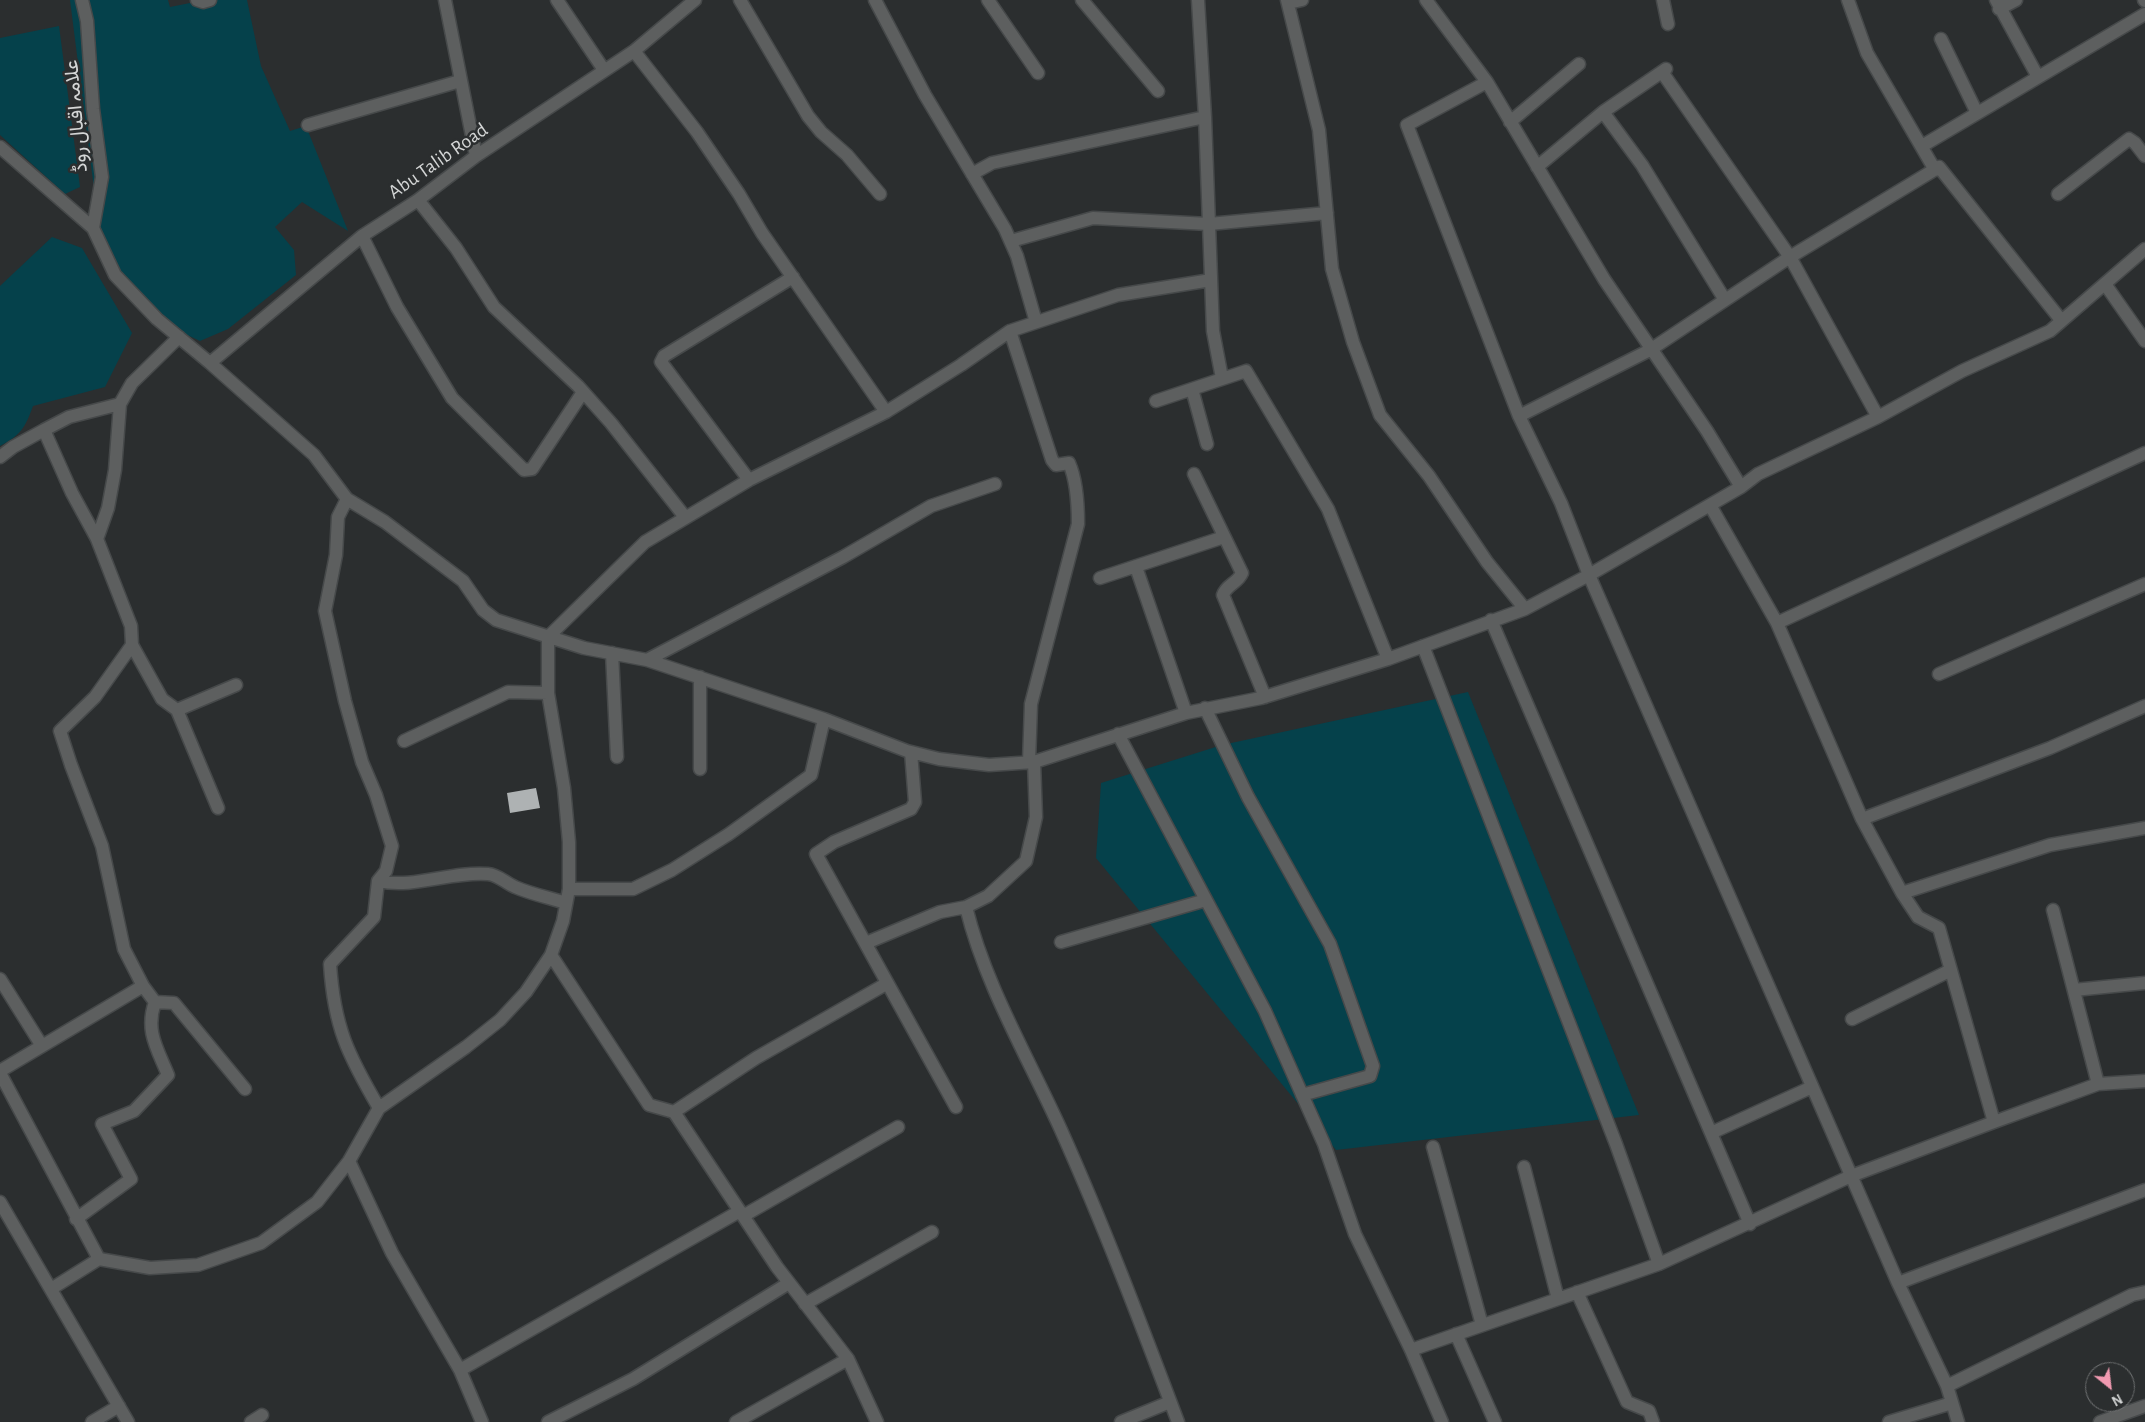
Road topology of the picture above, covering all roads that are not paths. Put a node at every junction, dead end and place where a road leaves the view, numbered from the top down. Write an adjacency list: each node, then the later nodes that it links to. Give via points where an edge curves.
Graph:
1 (82, 0): 47 (street, علامہ اقبال روڈ, via 87,20 102,177)
2 (197, 0): 3 (street)
3 (210, 0)
4 (445, 0): 27 (street)
5 (557, 0): 24 (street)
6 (740, 0): 42 (street, via 808,116 820,132 847,154)
7 (875, 0): 41 (street, via 925,95)
8 (1082, 0): 29 (street)
9 (1198, 0): 32 (street)
10 (1302, 0): 17 (street)
11 (1426, 0): 28 (street)
12 (1663, 0): 20 (street)
13 (1848, 0): 35 (street, via 1867,53)
14 (2016, 0): 18 (street)
15 (990, 1): 25 (street)
16 (690, 2): 22 (street, Abu Talib Road)
17 (1288, 2): 45 (street, via 1320,130)
18 (1998, 5): 26 (street)
19 (2145, 14): 26 (street)
20 (1668, 24)
21 (1941, 40): 31 (street)
22 (634, 51): 24 (street, Abu Talib Road); 52 (street, via 697,132)
23 (1579, 64): 33 (street)
24 (604, 70): 37 (street, Abu Talib Road)
25 (1038, 73)
26 (2038, 77): 31 (street)
27 (460, 81): 34 (street); 37 (street)
28 (1486, 82): 33 (street); 69 (street, via 1407,125)
29 (1158, 91)
30 (1603, 112): 39 (street); 51 (street, via 1664,71); 55 (street, via 1642,166)
31 (1978, 113): 35 (street)
32 (1205, 117): 41 (street, via 992,163); 46 (street)
33 (1510, 122): 39 (street)
34 (308, 125)
35 (1922, 146): 40 (street)
36 (0, 147): 47 (street)
37 (476, 156): 44 (street, Abu Talib Road)
38 (2145, 156): 43 (street, via 2129,139)
39 (1537, 167): 61 (street)
40 (1935, 170): 51 (street); 56 (street, via 1939,167)
41 (972, 174): 49 (street)
42 (880, 194)
43 (2058, 194)
44 (418, 200): 48 (street, Abu Talib Road); 65 (street, via 456,248 494,307)
45 (1327, 213): 46 (street); 88 (street, via 1332,269 1353,342 1380,415 1429,476 1487,562)
46 (1210, 224): 49 (street, via 1093,218); 53 (street)
47 (93, 228): 59 (street, via 115,275 143,306)
48 (362, 236): 62 (street, Abu Talib Road); 65 (street, via 397,307 452,398 524,470 532,469)
49 (1010, 242): 57 (street)
50 (2145, 249): 54 (street)
51 (1790, 257): 55 (street); 70 (street)
52 (793, 277): 68 (street); 76 (street, via 664,356 662,362)
53 (1211, 280): 57 (street, via 1118,295); 63 (street, via 1213,332)
54 (2105, 284): 56 (street); 60 (street)
55 (1725, 300): 61 (street)
56 (2062, 320): 70 (street, via 2050,331 1962,372)
57 (1036, 322): 58 (street)
58 (1010, 331): 68 (street, via 961,366); 111 (street, via 1052,460 1056,465 1069,463 1073,473 1078,514 1032,704)
59 (179, 337): 62 (street); 67 (street, via 132,383)
60 (2145, 342)
61 (1650, 350): 69 (street); 78 (street, via 1707,431)
62 (210, 363): 79 (street, via 314,455)
63 (1222, 378): 64 (street); 95 (street, via 1246,371 1308,473 1328,509)
64 (1192, 389): 66 (street); 72 (street)
65 (583, 392): 81 (street)
66 (1156, 401)
67 (120, 404): 71 (street, via 69,417); 83 (street, via 115,470 108,508)
68 (886, 412): 76 (street)
69 (1518, 416): 85 (street, via 1561,503)
70 (1878, 417): 78 (street, via 1758,474)
71 (44, 430): 74 (street); 83 (street)
72 (1208, 444)
73 (2145, 453): 90 (street)
74 (0, 457)
75 (1194, 474): 82 (street)
76 (749, 480): 81 (street)
77 (995, 484): 96 (street, via 931,506 843,557)
78 (1741, 487): 80 (street)
79 (347, 499): 91 (street, via 385,522 463,581 483,610 496,620); 116 (street, via 338,517 336,555 325,611 362,762 392,846 386,871)
80 (1710, 505): 85 (street); 90 (street)
81 (685, 517): 91 (street, via 645,542)
82 (1224, 537): 84 (street); 101 (street, via 1242,573 1223,595)
83 (97, 539): 92 (street, via 131,626)
84 (1136, 567): 86 (street); 105 (street)
85 (1589, 575): 88 (street); 138 (street)
86 (1100, 578)
87 (2145, 584): 97 (street)
88 (1525, 609): 89 (street)
89 (1491, 620): 93 (street); 146 (street)
90 (1778, 623): 114 (street)
91 (548, 637): 94 (street); 100 (street)
92 (132, 645): 104 (street, via 162,699); 130 (street, via 95,697 60,730 102,846 124,949)
93 (1423, 646): 95 (street); 158 (street, via 1616,1144)
94 (612, 654): 96 (street); 110 (street)
95 (1388, 659): 101 (street)
96 (647, 660): 98 (street)
97 (1939, 674)
98 (700, 677): 106 (street); 112 (street)
99 (236, 685): 104 (street)
100 (548, 693): 108 (street, via 508,692); 117 (street, via 564,788)
101 (1265, 696): 103 (street)
102 (2145, 706): 114 (street, via 2050,748)
103 (1205, 708): 105 (street); 140 (street, via 1248,797 1330,944 1373,1066 1370,1076)
104 (177, 710): 113 (street)
105 (1186, 713): 107 (street)
106 (824, 719): 109 (street); 117 (street, via 811,775 729,834 672,870 633,889)
107 (1118, 734): 111 (street); 119 (street)
108 (404, 741)
109 (911, 752): 111 (street, via 990,765); 124 (street, via 915,802 911,809 834,842 816,854)
110 (617, 757)
111 (1031, 762): 121 (street, via 1036,817 1026,861 988,896)
112 (700, 770)
113 (218, 808)
114 (1862, 819): 118 (street)
115 (2145, 828): 118 (street, via 2050,845)
116 (378, 881): 120 (street, via 394,885 411,884 436,877 490,874 505,879 513,886); 142 (street, via 374,917 330,964 332,995 347,1051)
117 (569, 889): 120 (street)
118 (1902, 893): 126 (street, via 1918,917 1939,928)
119 (1206, 900): 123 (street); 140 (street, via 1265,1012)
120 (566, 903): 125 (street)
121 (966, 907): 124 (street, via 940,912); 172 (street, via 976,946 1108,1241)
122 (2053, 910): 131 (street)
123 (1061, 942)
124 (866, 943): 129 (street)
125 (551, 955): 142 (street, via 526,992 500,1020); 143 (street, via 649,1105)
126 (1951, 970): 133 (street); 144 (street)
127 (0, 979): 134 (street)
128 (2145, 983): 131 (street)
129 (886, 984): 141 (street); 143 (street, via 756,1058)
130 (143, 986): 132 (street); 134 (street)
131 (2074, 990): 137 (street)
132 (155, 1002): 139 (street, via 174,1003); 154 (street, via 150,1016 151,1033 168,1075 134,1111 102,1124 131,1179)
133 (1852, 1019)
134 (42, 1046): 135 (street)
135 (0, 1072): 154 (street)
136 (2145, 1081): 137 (street)
137 (2098, 1084): 144 (street)
138 (1812, 1087): 146 (street); 150 (street)
139 (246, 1089)
140 (1302, 1094): 168 (street, via 1324,1144 1355,1234)
141 (956, 1107)
142 (379, 1108): 148 (street)
143 (674, 1112): 153 (street)
144 (1994, 1122): 150 (street)
145 (898, 1127): 153 (street)
146 (1711, 1133): 155 (street)
147 (1433, 1147): 166 (street)
148 (349, 1161): 157 (street, via 317,1202 261,1243 198,1265 150,1268); 170 (street, via 392,1253)
149 (1524, 1167): 164 (street)
150 (1851, 1176): 155 (street); 160 (street)
151 (2145, 1190): 160 (street)
152 (0, 1202): 161 (street)
153 (741, 1214): 159 (street); 170 (street)
154 (76, 1219): 157 (street)
155 (1750, 1224): 158 (street)
156 (932, 1232): 165 (street)
157 (100, 1259): 161 (street)
158 (1659, 1264): 162 (street)
159 (789, 1283): 165 (street); 179 (street, via 633,1379)
160 (1898, 1283): 171 (street)
161 (52, 1288): 174 (street)
162 (1577, 1292): 164 (street); 186 (street, via 1627,1402 1648,1410)
163 (2145, 1292): 171 (street, via 2132,1295)
164 (1558, 1299): 166 (street)
165 (805, 1304): 169 (street)
166 (1482, 1325): 167 (street)
167 (1456, 1334): 168 (street); 185 (street)
168 (1411, 1350): 184 (street)
169 (848, 1359): 180 (street); 181 (street)
170 (460, 1370): 178 (street)
171 (1947, 1386): 173 (street)
172 (1170, 1402): 182 (street); 183 (street)
173 (1952, 1404): 187 (street); 188 (street)
174 (119, 1406): 176 (street); 177 (street)
175 (2145, 1406): 189 (street)
176 (92, 1422)
177 (128, 1422)
178 (482, 1422)
179 (548, 1422)
180 (736, 1422)
181 (877, 1422)
182 (1121, 1422)
183 (1178, 1422)
184 (1442, 1422)
185 (1495, 1422)
186 (1653, 1422)
187 (1889, 1422)
188 (1958, 1422)
189 (2100, 1422)

